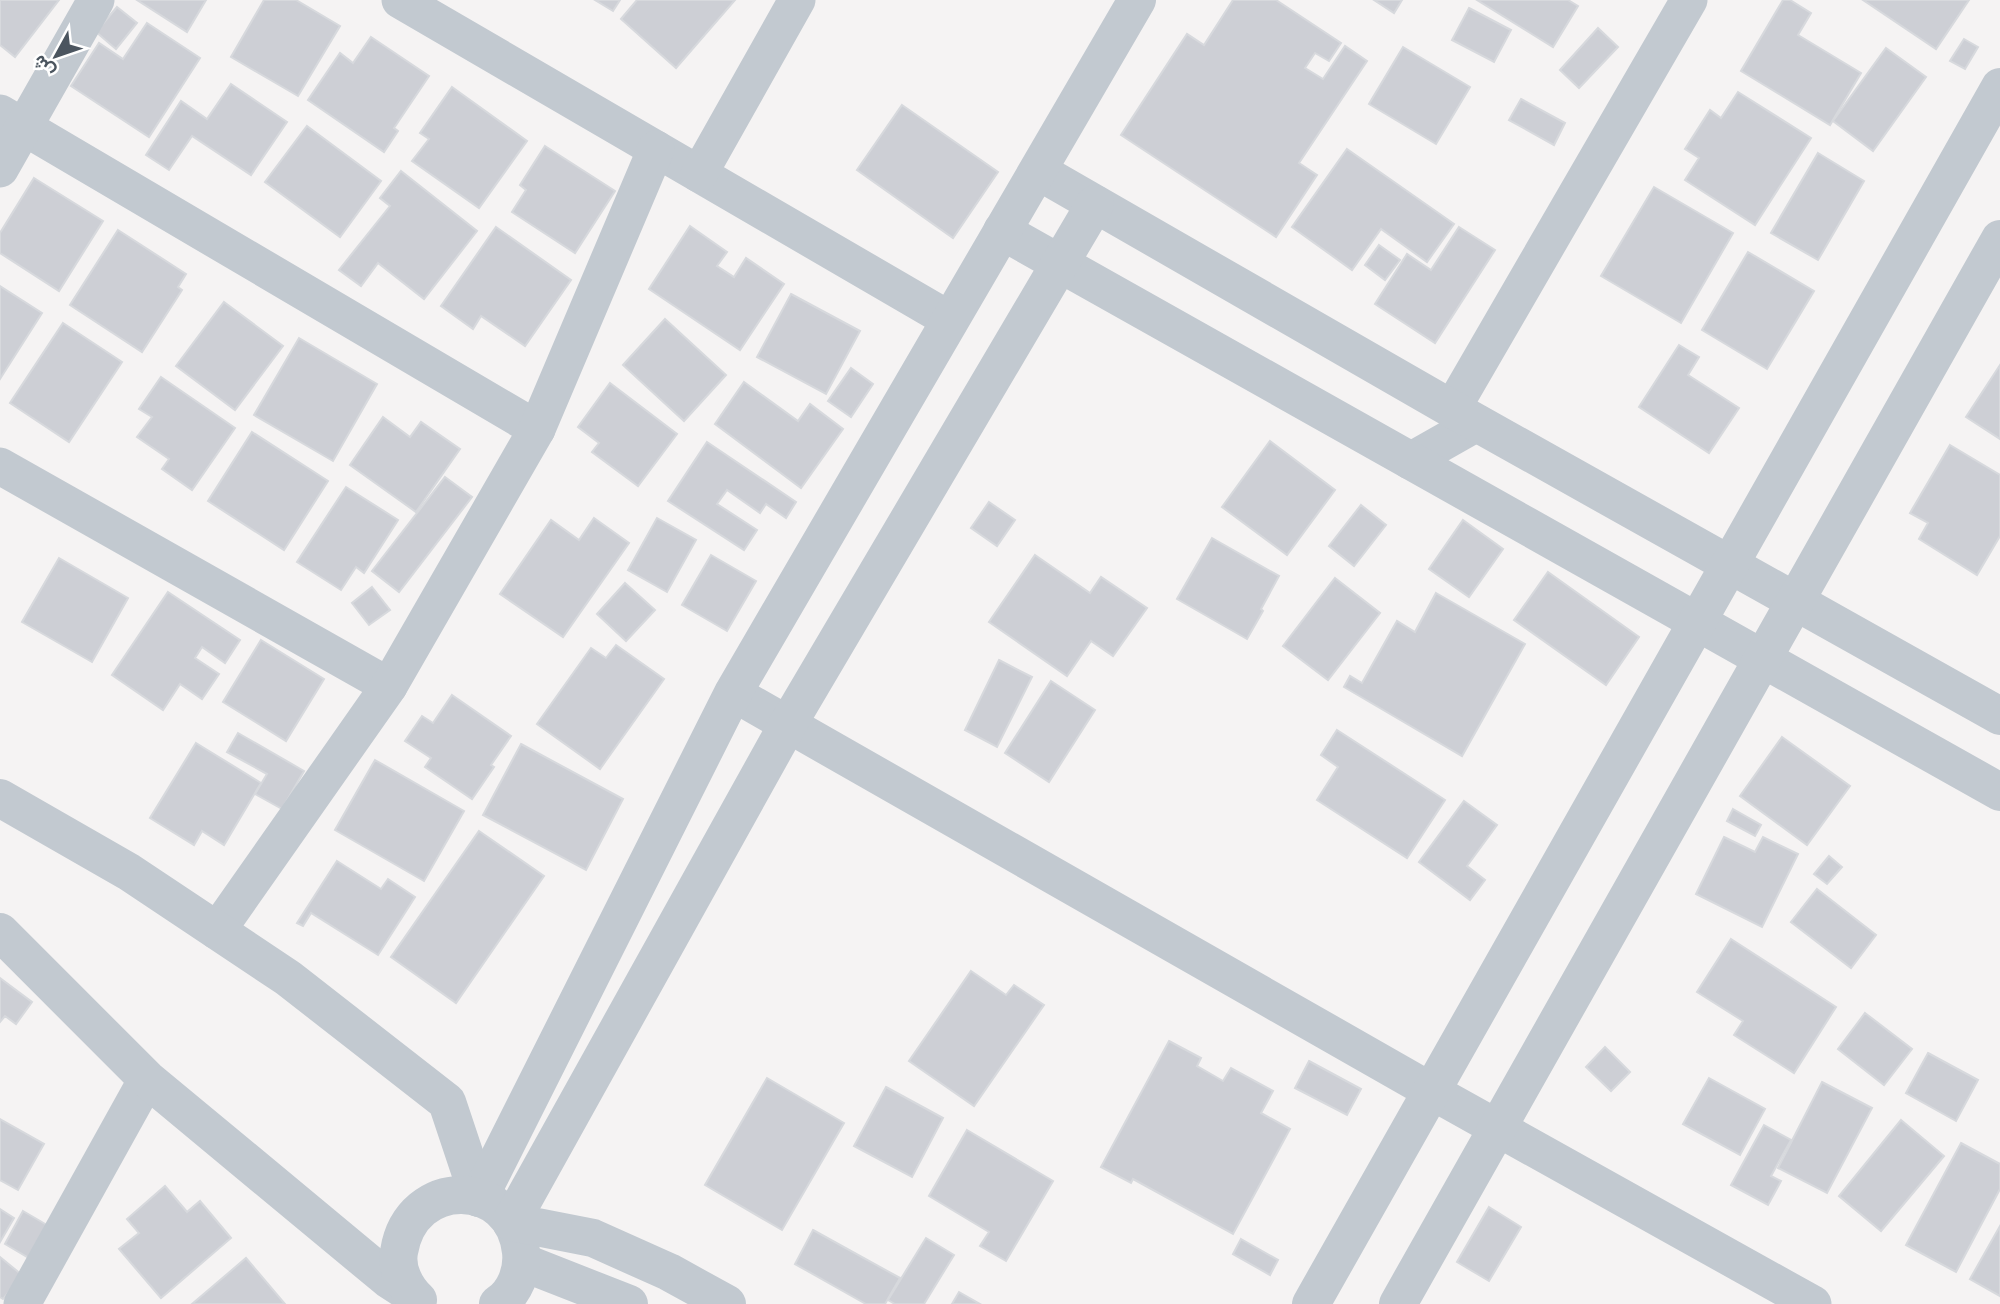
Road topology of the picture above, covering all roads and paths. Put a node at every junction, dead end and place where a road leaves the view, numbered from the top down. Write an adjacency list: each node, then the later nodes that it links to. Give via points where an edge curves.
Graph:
1 (96, 0): 7 (street)
2 (400, 0): 8 (street)
3 (797, 0): 11 (street)
4 (1137, 0): 10 (street)
5 (1689, 0): 17 (street)
6 (2000, 88): 21 (street)
7 (12, 120): 9 (street); 18 (street)
8 (656, 149): 11 (street); 18 (street)
9 (0, 169)
10 (1038, 171): 12 (street); 13 (street)
11 (699, 174): 16 (street)
12 (1095, 204): 15 (street); 17 (street)
13 (1002, 232): 15 (street); 16 (street)
14 (1998, 249): 22 (street)
15 (1060, 264): 19 (street); 28 (street)
16 (950, 320): 26 (street)
17 (1464, 416): 19 (street); 21 (street)
18 (537, 429): 25 (street)
19 (1410, 461): 23 (street)
20 (0, 466): 25 (street)
21 (1729, 565): 22 (street); 23 (street)
22 (1795, 602): 24 (street); 27 (street)
23 (1697, 622): 24 (street); 34 (street)
24 (1763, 659): 29 (street); 35 (street)
25 (389, 686): 31 (street)
26 (733, 693): 28 (street); 36 (street)
27 (2000, 716)
28 (788, 724): 34 (street); 37 (street)
29 (2000, 792)
30 (0, 798): 31 (street, via 129,872)
31 (217, 931): 36 (street, via 288,978 447,1101)
32 (0, 932): 33 (street)
33 (147, 1079): 39 (street); 40 (street)
34 (1431, 1091): 35 (street); 45 (street)
35 (1497, 1128): 46 (street); 47 (street)
36 (479, 1198): 37 (street, via 497,1207); 39 (street, via 460,1194 440,1197 410,1220 398,1257 401,1277)
37 (511, 1222): 38 (street, via 520,1241); 44 (street, via 593,1238)
38 (522, 1262): 41 (street, via 516,1282); 42 (street); 43 (street)
39 (416, 1301)
40 (22, 1304)
41 (498, 1304)
42 (538, 1304)
43 (629, 1304)
44 (727, 1304)
45 (1311, 1304)
46 (1398, 1304)
47 (1813, 1304)

